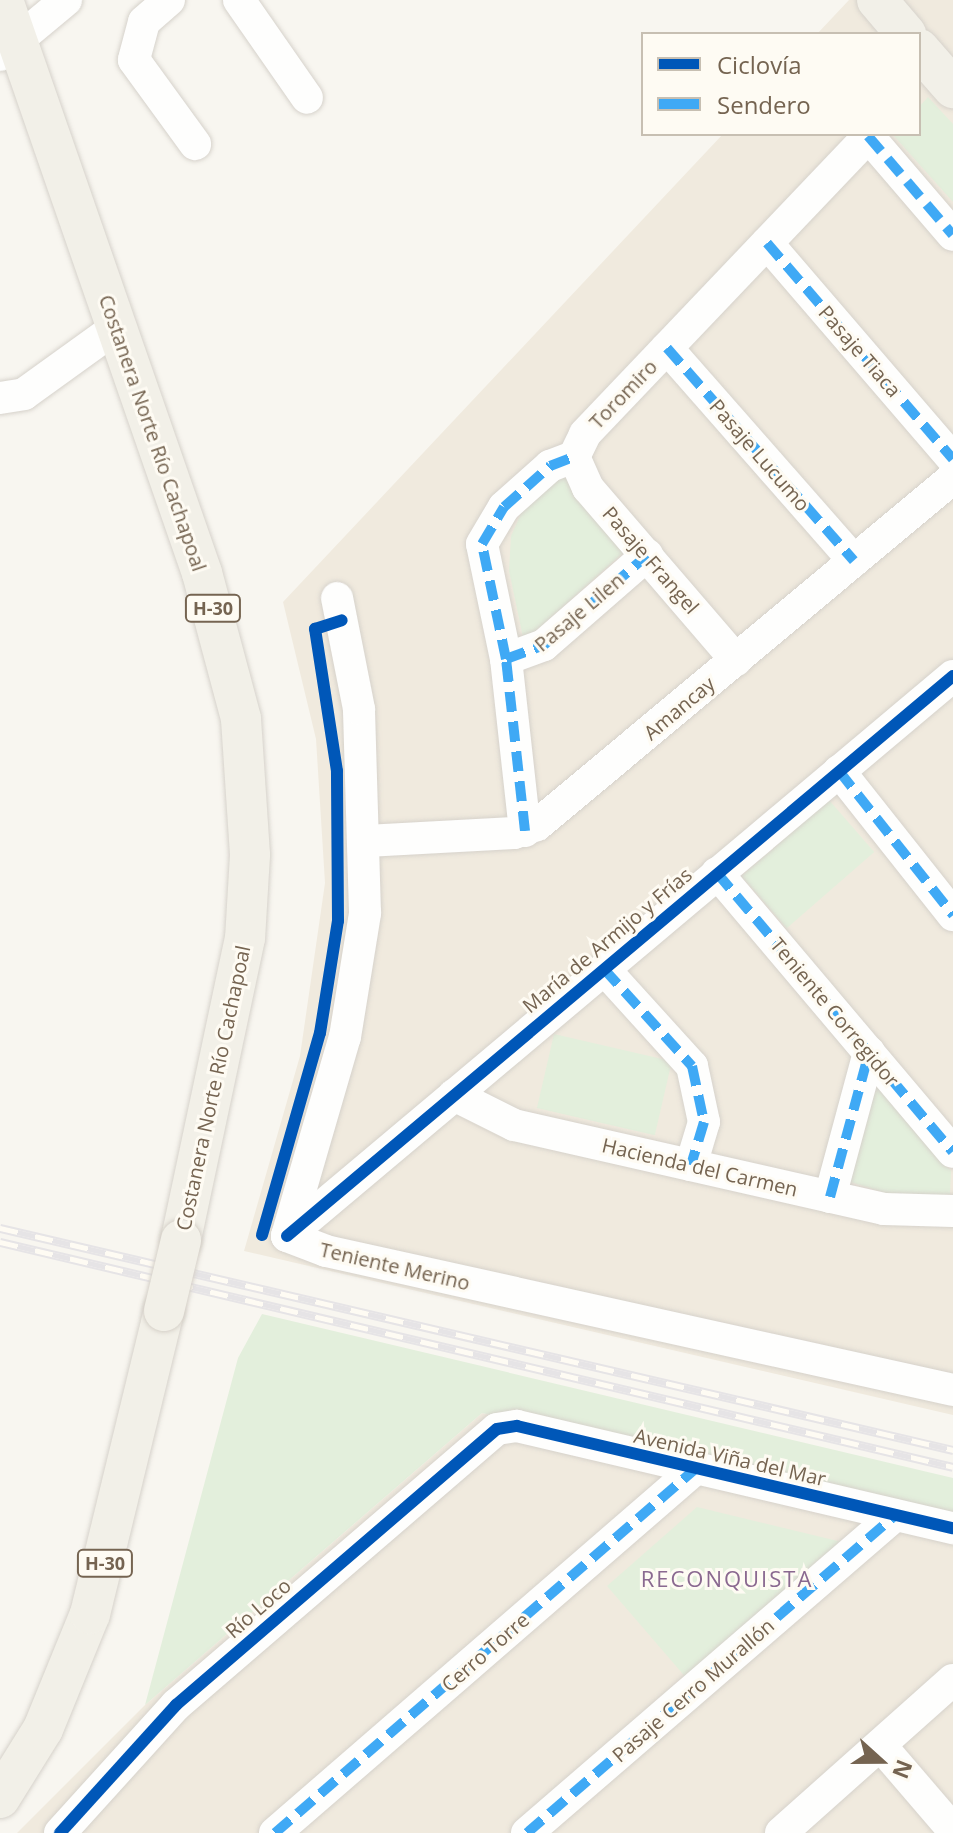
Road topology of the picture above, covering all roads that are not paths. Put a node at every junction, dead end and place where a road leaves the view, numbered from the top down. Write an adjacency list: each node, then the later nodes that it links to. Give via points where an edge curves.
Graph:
1 (3, 0): 5 (main road, Costanera Norte Río Cachapoal / H-30)
2 (66, 0): 5 (street)
3 (169, 0): 9 (street, via 144,22 134,60)
4 (239, 0): 6 (street)
5 (8, 48): 12 (main road, Costanera Norte Río Cachapoal / H-30)
6 (307, 98)
7 (869, 136): 11 (street, Toromiro)
8 (871, 136): 10 (street)
9 (195, 144)
10 (953, 235)
11 (767, 243): 13 (street, Toromiro); 16 (street, Pasaje Tiaca)
12 (117, 327): 14 (street, via 24,394); 44 (main road, Costanera Norte Río Cachapoal / H-30, bridge, via 219,628 247,768 244,952 181,1240 81,1640 43,1729)
13 (667, 348): 15 (street, Toromiro, via 585,434); 19 (street, Pasaje Lucumo)
14 (0, 398)
15 (574, 457): 18 (street, Pasaje Frangel, via 588,488); 21 (street, Toromiro, via 550,466 504,507 482,544)
16 (953, 459)
17 (953, 478): 19 (street, Amancay)
18 (647, 555): 21 (street, Pasaje Lilen, via 544,645); 22 (street, Pasaje Frangel)
19 (854, 561): 22 (street, Amancay)
20 (337, 598): 26 (street, via 359,709)
21 (506, 659): 25 (street, Toromiro)
22 (736, 660): 25 (street, Amancay)
23 (951, 681): 24 (street, María de Armijo y Frías)
24 (839, 771): 27 (street, María de Armijo y Frías); 28 (street)
25 (525, 831): 26 (street)
26 (366, 841): 36 (street, via 356,986)
27 (717, 873): 29 (street, María de Armijo y Frías); 30 (street, Teniente Corregidor)
28 (953, 915)
29 (604, 969): 31 (street, María de Armijo y Frías); 33 (street, via 692,1066 704,1095 704,1122)
30 (869, 1052): 32 (street, Teniente Corregidor); 34 (street)
31 (454, 1095): 33 (street, Hacienda del Carmen, via 501,1122); 36 (street, María de Armijo y Frías)
32 (953, 1152)
33 (691, 1165): 34 (street, Hacienda del Carmen)
34 (830, 1197): 35 (street, Hacienda del Carmen, via 910,1213)
35 (953, 1211)
36 (287, 1236): 37 (street, Teniente Merino, via 326,1251)
37 (953, 1390)
38 (497, 1429): 39 (street, Avenida Viña del Mar, via 517,1426); 45 (street, Río Loco, via 176,1705)
39 (694, 1470): 40 (street, Avenida Viña del Mar); 47 (street, Cerro Torre)
40 (895, 1515): 41 (street, Avenida Viña del Mar); 48 (street, Pasaje Cerro Murallón)
41 (953, 1528)
42 (953, 1680): 43 (street)
43 (881, 1746): 46 (street); 49 (street)
44 (0, 1798)
45 (78, 1826)
46 (953, 1830)
47 (275, 1833)
48 (527, 1833)
49 (781, 1833)

